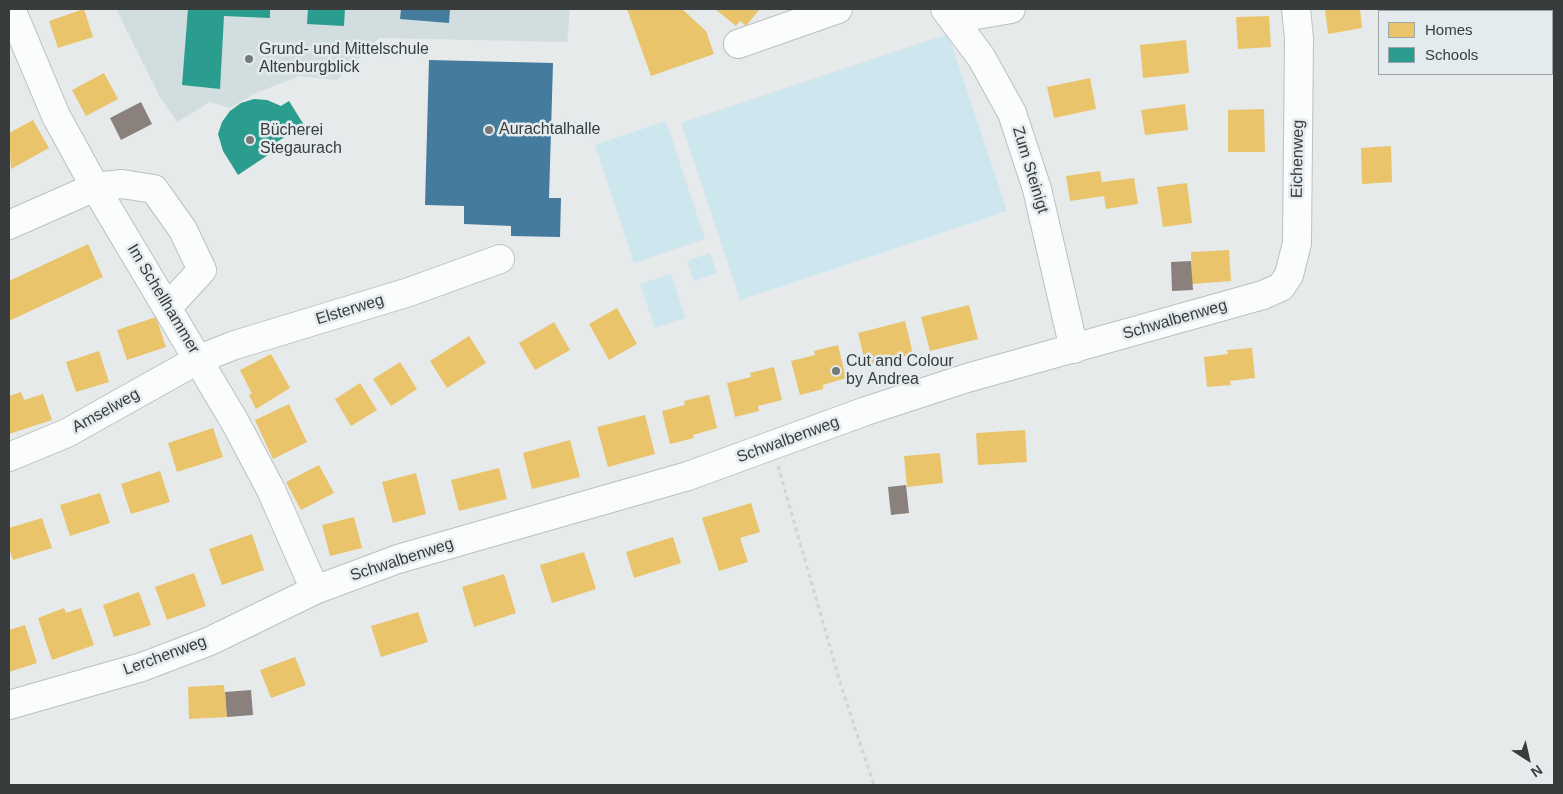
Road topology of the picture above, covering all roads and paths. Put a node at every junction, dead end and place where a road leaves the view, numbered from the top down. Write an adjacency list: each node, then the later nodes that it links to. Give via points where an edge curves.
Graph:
1 (838, 9): 6 (street)
2 (1011, 9): 5 (street)
3 (1296, 9): 10 (street, Eichenweg, via 1299,38 1297,243 1289,275 1281,287)
4 (11, 14): 7 (street, Im Schellhammer, via 56,116)
5 (949, 14): 12 (street, Zum Steinigt, via 981,57 1012,113 1037,189)
6 (738, 44)
7 (95, 187): 8 (street); 11 (street, Im Schellhammer); 11 (street, via 122,184 154,189 182,230 202,270)
8 (9, 225)
9 (500, 259): 13 (street, Elsterweg, via 409,292)
10 (1263, 295): 12 (street, Schwalbenweg)
11 (168, 306): 13 (street, Im Schellhammer)
12 (1074, 349): 14 (street, Schwalbenweg, via 866,410)
13 (199, 359): 15 (street, Amselweg, via 67,433); 16 (street, Im Schellhammer, via 271,490)
14 (772, 447): 16 (street, Schwalbenweg, via 688,476 398,559); 18 (path, via 842,689)
15 (9, 457)
16 (315, 590): 17 (street, Lerchenweg, via 210,641 142,667)
17 (9, 705)
18 (874, 785)

